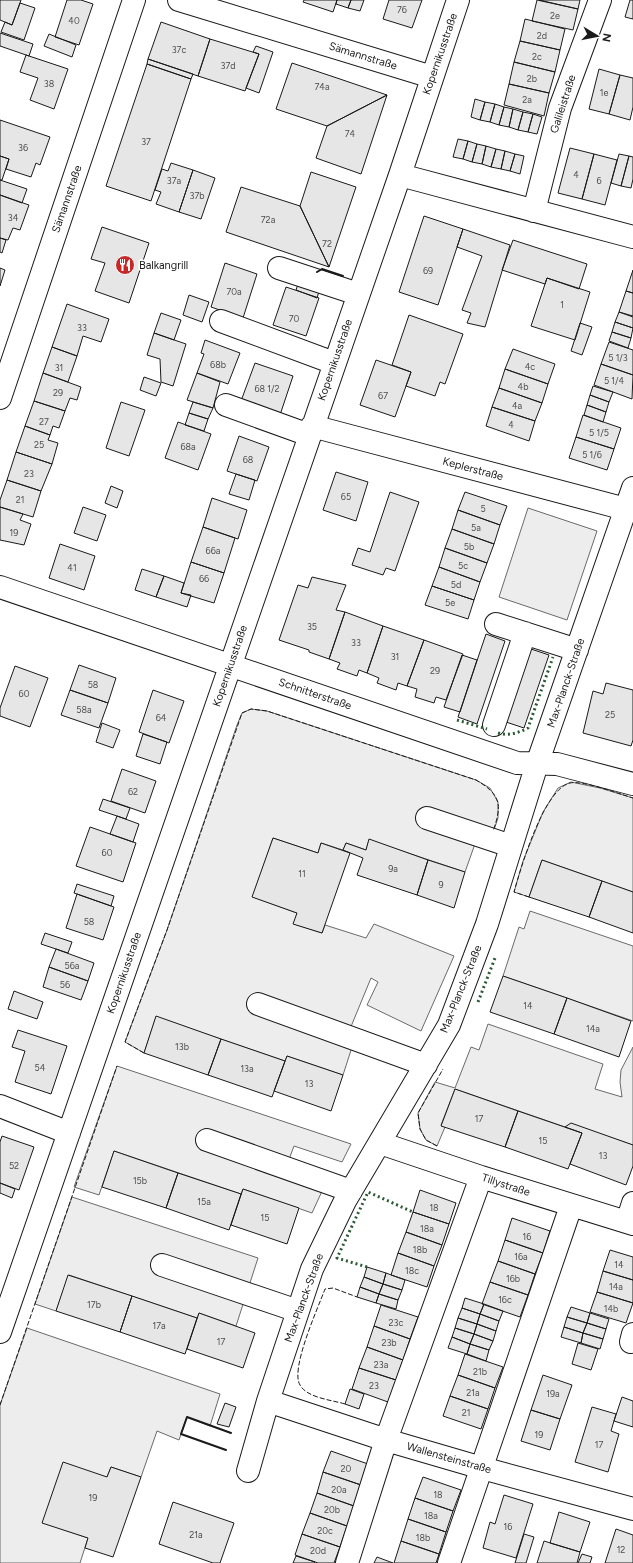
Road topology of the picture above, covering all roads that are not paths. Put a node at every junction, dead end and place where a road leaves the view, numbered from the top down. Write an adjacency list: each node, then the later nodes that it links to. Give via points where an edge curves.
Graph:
1 (134, 0): 12 (street, Sämannstraße)
2 (179, 0): 5 (street, Sämannstraße)
3 (458, 0): 5 (street, Kopernikusstraße)
4 (600, 0): 7 (street, Galileistraße, via 560,108)
5 (432, 77): 6 (street, Kopernikusstraße)
6 (400, 175): 7 (street); 10 (street, Kopernikusstraße)
7 (534, 211): 8 (street)
8 (633, 237)
9 (279, 268): 10 (street)
10 (358, 294): 13 (street, Kopernikusstraße)
11 (221, 321): 13 (street)
12 (8, 346): 14 (street, Sämannstraße)
13 (334, 363): 16 (street, Kopernikusstraße)
14 (0, 398)
15 (226, 406): 16 (street, Keplerstraße)
16 (311, 430): 18 (street, Keplerstraße); 23 (street, Kopernikusstraße)
17 (633, 488): 18 (street, Max-Planck-Straße)
18 (629, 511): 22 (street, Max-Planck-Straße)
19 (0, 587): 23 (street, Schnitterstraße)
20 (496, 624): 21 (street)
21 (525, 633): 22 (street); 24 (street)
22 (577, 650): 25 (street, Max-Planck-Straße)
23 (230, 665): 25 (street, Schnitterstraße, via 517,762); 32 (street, Kopernikusstraße)
24 (494, 725)
25 (537, 764): 26 (street, Schnitterstraße, via 557,764); 28 (street, Max-Planck-Straße)
26 (633, 784)
27 (427, 818): 28 (street)
28 (511, 846): 30 (street, Max-Planck-Straße, via 487,924 449,1025)
29 (258, 1004): 30 (street)
30 (426, 1065): 34 (street, Max-Planck-Straße)
31 (0, 1106): 32 (street)
32 (70, 1133): 41 (street, Kopernikusstraße)
33 (206, 1140): 36 (street)
34 (380, 1143): 35 (street, Tillystraße); 36 (street, Max-Planck-Straße)
35 (481, 1177): 37 (street, Tillystraße); 43 (street)
36 (352, 1191): 40 (street, Max-Planck-Straße, via 312,1269)
37 (571, 1206): 38 (street, Tillystraße); 44 (street)
38 (631, 1217)
39 (162, 1265): 40 (street)
40 (298, 1311): 42 (street, Max-Planck-Straße)
41 (0, 1332)
42 (268, 1401): 43 (street, Wallensteinstraße); 45 (street, Max-Planck-Straße)
43 (386, 1440): 44 (street, Wallensteinstraße); 47 (street)
44 (482, 1468): 46 (street, Wallensteinstraße); 48 (street)
45 (248, 1470)
46 (633, 1509)
47 (347, 1563)
48 (449, 1563)

